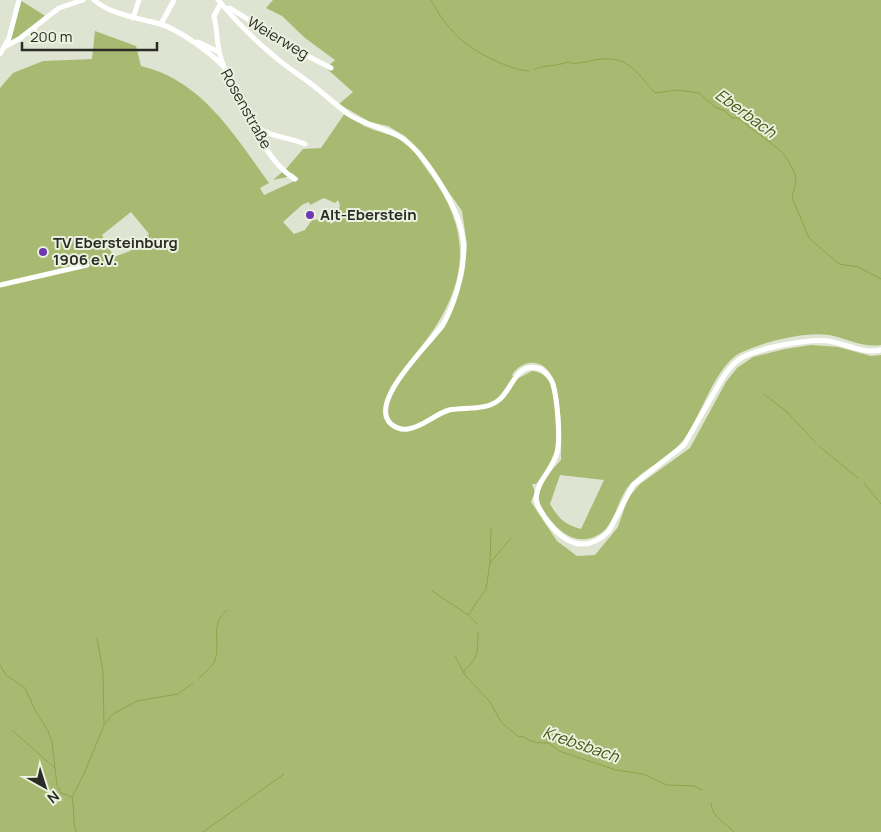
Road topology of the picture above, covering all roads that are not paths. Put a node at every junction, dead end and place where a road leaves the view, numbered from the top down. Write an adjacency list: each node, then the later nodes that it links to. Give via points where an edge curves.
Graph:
1 (19, 0): 13 (street)
2 (83, 0): 10 (street, via 60,8)
3 (94, 0): 8 (street, Rosenstraße)
4 (139, 0): 8 (street)
5 (174, 0): 9 (street)
6 (219, 2): 7 (street); 14 (street, via 214,16 219,37)
7 (226, 10): 17 (street, Weierweg, via 230,8 298,52); 23 (street, via 279,61 351,116 400,137 416,151 445,191 463,234 464,258 446,320 388,397 387,419 396,428 409,429 448,411 490,405 501,399 518,372 530,367 541,369 553,383 558,445 538,491 537,504 549,524 568,541 588,544 609,531 634,484 684,445 722,379 743,357 818,340 867,351)
8 (134, 18): 9 (street, Rosenstraße)
9 (161, 24): 12 (street, Rosenstraße)
10 (34, 28): 11 (street); 13 (street)
11 (39, 40)
12 (194, 43): 14 (street, Rosenstraße); 16 (street, Rosenstraße)
13 (6, 46): 15 (street)
14 (218, 51): 16 (street)
15 (0, 54)
16 (224, 67): 18 (street, Rosenstraße)
17 (331, 68)
18 (254, 125): 19 (street, via 272,136 287,137); 20 (street, Rosenstraße, via 283,171)
19 (305, 144)
20 (295, 178)
21 (87, 265): 22 (street)
22 (0, 284)
23 (881, 350)

